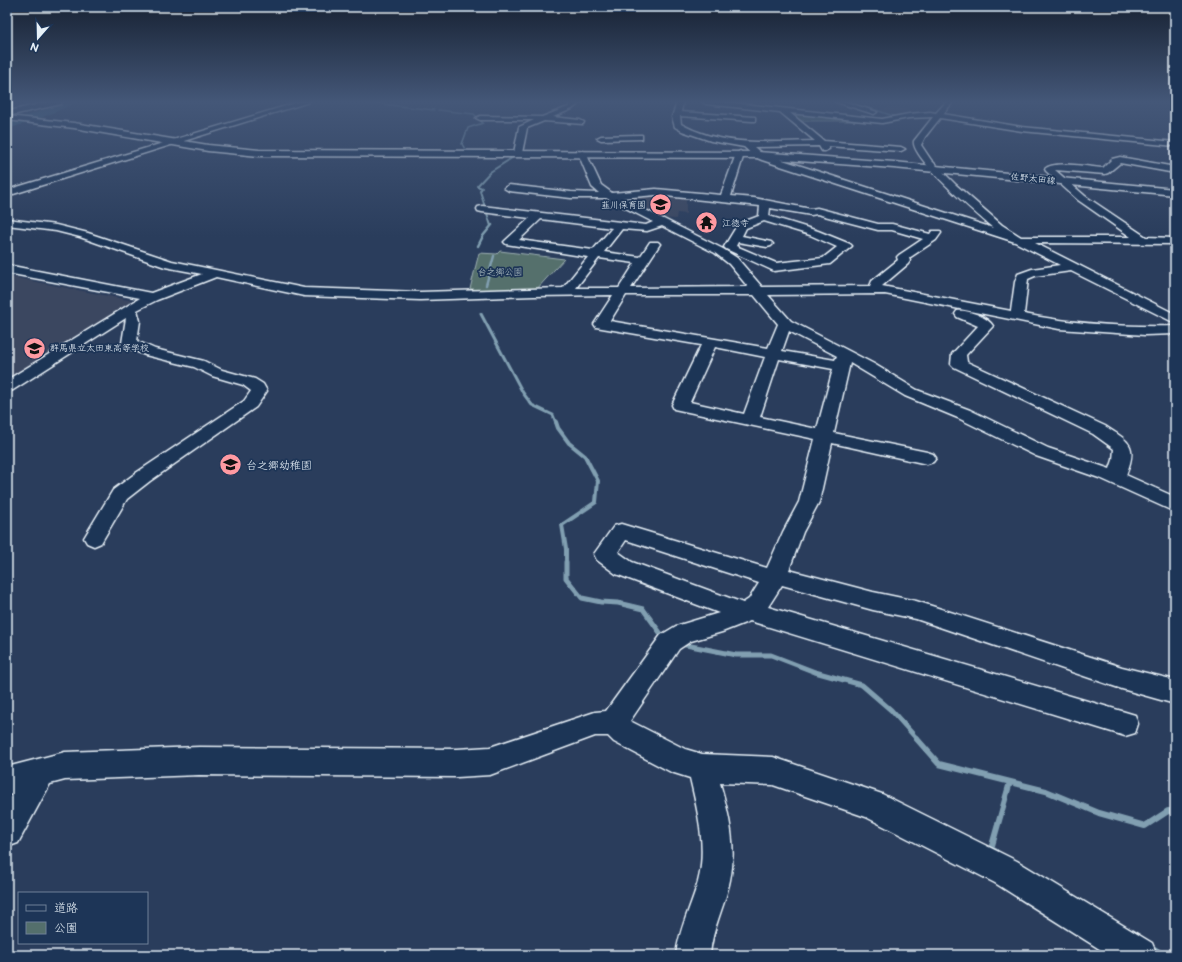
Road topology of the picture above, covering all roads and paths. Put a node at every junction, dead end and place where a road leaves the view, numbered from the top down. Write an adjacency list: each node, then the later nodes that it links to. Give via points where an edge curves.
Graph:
1 (160, 147): 24 (street)
2 (199, 147): 13 (main road, 佐野太田線, via 265,154)
3 (519, 147): 13 (street)
4 (750, 147): 17 (street)
5 (823, 147): 18 (street)
6 (867, 147): 11 (street)
7 (894, 147): 11 (street)
8 (917, 147): 16 (street)
9 (1102, 147): 12 (street)
10 (1153, 147): 12 (street)
11 (900, 149): 16 (street)
12 (1122, 151): 20 (street); 21 (street, via 1105,171 1050,167)
13 (518, 153): 14 (main road, 佐野太田線)
14 (582, 153): 15 (main road, 佐野太田線); 25 (street, via 597,187)
15 (740, 154): 17 (main road, 佐野太田線); 26 (street)
16 (921, 154): 19 (street)
17 (758, 155): 18 (main road, 佐野太田線); 31 (street)
18 (827, 159): 19 (main road, 佐野太田線)
19 (935, 169): 21 (main road, 佐野太田線); 37 (street, via 999,228)
20 (1175, 170)
21 (1061, 181): 23 (main road, 佐野太田線); 38 (street, via 1080,198)
22 (509, 188): 25 (street)
23 (1175, 192)
24 (7, 193)
25 (610, 195): 26 (street, via 656,192); 33 (street)
26 (725, 199): 27 (street)
27 (765, 204): 30 (street); 36 (street, via 816,211)
28 (485, 210): 29 (street)
29 (538, 216): 32 (street); 43 (street, via 510,242)
30 (764, 218): 40 (street, via 742,226); 40 (street, via 846,246 826,261 774,267 750,257)
31 (955, 219): 36 (street, via 944,224); 37 (street)
32 (576, 221): 35 (street); 43 (street)
33 (663, 222): 35 (street, via 647,228); 44 (street)
34 (10, 224): 49 (street, via 56,228 163,262)
35 (619, 226): 45 (street)
36 (932, 238): 50 (street, via 903,258 904,261 876,284)
37 (1019, 240): 38 (street); 47 (street)
38 (1142, 240): 39 (street)
39 (1172, 242)
40 (734, 243): 42 (street); 44 (street)
41 (654, 244): 46 (street)
42 (767, 244)
43 (552, 248): 45 (street)
44 (719, 251): 52 (street, via 733,262)
45 (596, 254): 46 (street); 53 (street)
46 (643, 261): 51 (street)
47 (1074, 267): 57 (street, via 1032,273 1022,277 1019,290 1021,306); 58 (street)
48 (7, 269): 54 (street)
49 (214, 274): 53 (street, via 322,294 420,296); 54 (street)
50 (876, 290): 52 (street); 55 (street)
51 (622, 291): 52 (street); 53 (street); 61 (street, via 601,324)
52 (757, 291): 59 (street)
53 (566, 292)
54 (152, 297): 56 (street)
55 (924, 298): 57 (street); 68 (street, via 985,324 986,326 959,354 959,364 1099,430 1122,446 1124,458)
56 (130, 309): 64 (street); 70 (street, via 132,330 129,343 150,352 199,364 216,374 249,382 258,387 259,391 250,404 149,472 120,495)
57 (1016, 317): 60 (street, via 1059,325 1145,331)
58 (1175, 319)
59 (786, 324): 62 (street); 63 (street)
60 (1175, 330)
61 (710, 342): 62 (street); 65 (street, via 680,405)
62 (774, 354): 63 (street); 65 (street)
63 (843, 360): 66 (street); 68 (street, via 870,367 911,393 964,414 1042,452)
64 (7, 387)
65 (750, 420): 66 (street)
66 (824, 437): 67 (street); 71 (street, via 809,502 793,532)
67 (927, 458)
68 (1115, 478): 69 (street)
69 (1175, 505)
70 (94, 538)
71 (775, 577): 72 (street, via 757,605); 72 (street, via 621,531 605,554 624,568); 73 (street, via 916,610 1122,678)
72 (746, 612): 74 (street, via 714,625 684,633 670,642); 75 (street)
73 (1175, 692)
74 (613, 723): 76 (street, via 624,733 681,762); 77 (street, via 595,724 490,761 193,761 65,766)
75 (1125, 724)
76 (702, 768): 80 (street, via 717,838 717,850 714,880); 81 (street, via 773,771 872,804 1006,872)
77 (41, 772): 78 (street); 79 (street)
78 (7, 781)
79 (7, 832)
80 (693, 955)
81 (1140, 955)

